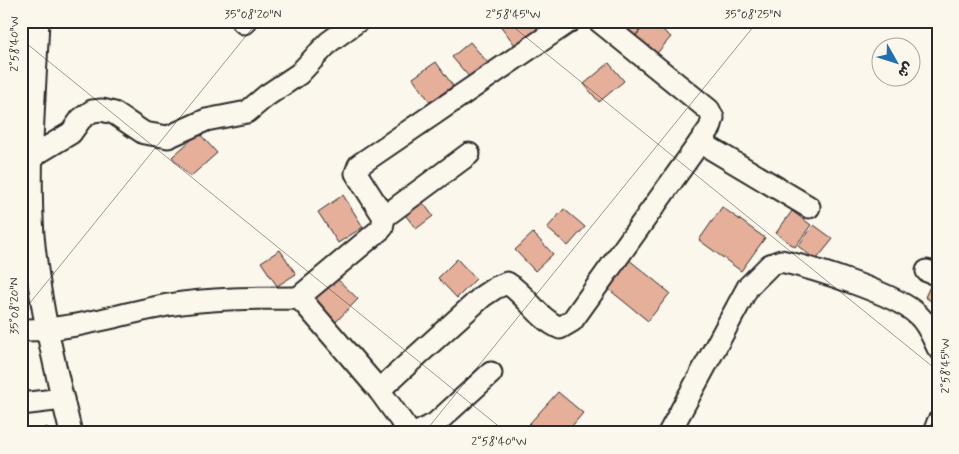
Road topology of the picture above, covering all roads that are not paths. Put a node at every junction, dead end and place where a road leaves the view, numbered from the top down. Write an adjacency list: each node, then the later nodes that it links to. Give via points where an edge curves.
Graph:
1 (38, 21): 7 (street)
2 (358, 21): 7 (street, via 330,42 299,74 247,112 206,120 168,137 144,133 114,113 92,111 71,133)
3 (570, 21): 9 (street, via 359,165 356,173)
4 (599, 21): 5 (street, via 709,110 713,118)
5 (700, 142): 8 (street); 15 (street, via 572,321 560,328 550,324 518,290 507,283 483,296)
6 (469, 154): 9 (street)
7 (31, 157): 12 (street, via 33,235)
8 (808, 207)
9 (384, 217): 10 (street, via 382,228)
10 (298, 298): 12 (street, via 225,297 169,305); 15 (street)
11 (21, 330): 12 (street)
12 (47, 331): 16 (street)
13 (938, 348): 22 (street, via 928,326 894,299 781,261 770,264 748,287)
14 (491, 373): 21 (street, via 435,424)
15 (379, 390): 20 (street)
16 (63, 399): 17 (street); 19 (street)
17 (21, 404)
18 (938, 422): 23 (street)
19 (71, 433)
20 (410, 433)
21 (417, 433)
22 (669, 433)
23 (934, 433)

